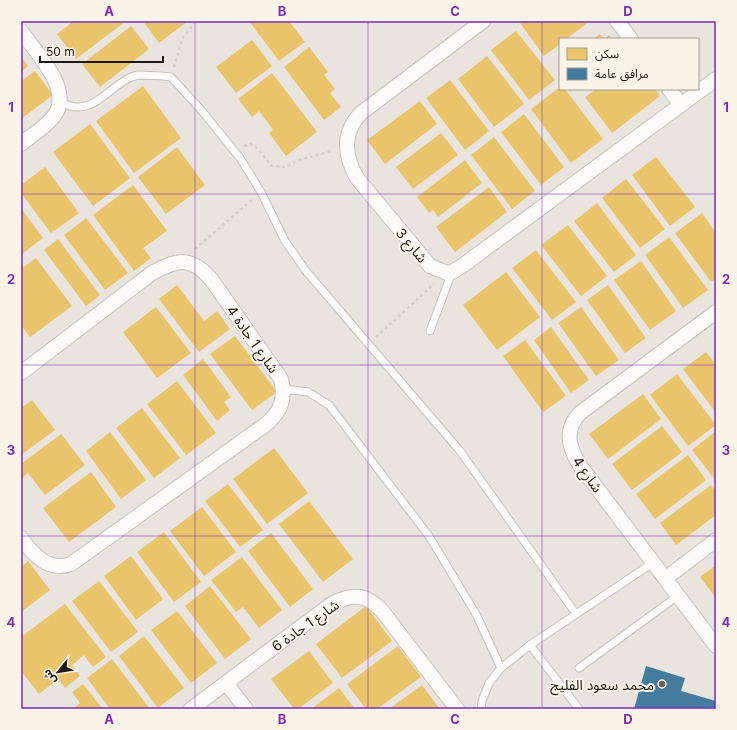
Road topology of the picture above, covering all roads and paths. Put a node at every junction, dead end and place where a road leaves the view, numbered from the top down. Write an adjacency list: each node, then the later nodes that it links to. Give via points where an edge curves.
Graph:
1 (196, 21): 6 (path, via 182,39)
2 (483, 21): 12 (street, شارع 3, via 361,113 350,128)
3 (617, 21): 5 (street)
4 (21, 31): 9 (street, via 57,84)
5 (630, 38)
6 (171, 77): 9 (lane, via 138,75 94,103 83,107 70,107); 13 (lane)
7 (716, 79): 10 (street)
8 (671, 90): 10 (street)
9 (61, 102): 11 (street, via 52,119)
10 (681, 105): 16 (street)
11 (21, 144)
12 (346, 147): 13 (path, via 299,160 286,167 272,166 256,147 250,144); 16 (street, شارع 3, via 350,166 357,178 424,260 434,269)
13 (235, 150): 14 (lane)
14 (261, 192): 15 (path); 19 (lane, via 279,230 306,271)
15 (181, 261): 20 (street, via 152,273); 21 (street, شارع 1 جادة 4, via 197,265 211,279 273,365)
16 (449, 272): 18 (lane); 19 (path)
17 (716, 312): 24 (street, شارع 4, via 580,414 571,427 569,440 577,461)
18 (430, 331)
19 (368, 343): 27 (lane, via 464,455)
20 (21, 373)
21 (284, 389): 22 (street, شارع 1 جادة 4, via 278,413 265,425 71,564 59,566 46,563 33,554); 30 (lane, via 308,392 329,405 433,543 476,614)
22 (21, 538)
23 (716, 540): 25 (street)
24 (654, 562): 25 (street, شارع 4); 27 (lane)
25 (666, 578): 26 (street, شارع 4)
26 (678, 595): 29 (street, شارع 4); 31 (lane)
27 (576, 614): 28 (lane)
28 (530, 645): 30 (lane); 37 (lane)
29 (716, 646)
30 (501, 668): 36 (lane, via 489,683)
31 (579, 668)
32 (226, 683): 33 (street, شارع 1 جادة 6); 34 (street); 35 (street, شارع 1 جادة 6, via 333,603 348,597 363,597 383,612)
33 (191, 709)
34 (246, 709)
35 (457, 709)
36 (481, 709)
37 (579, 709)

